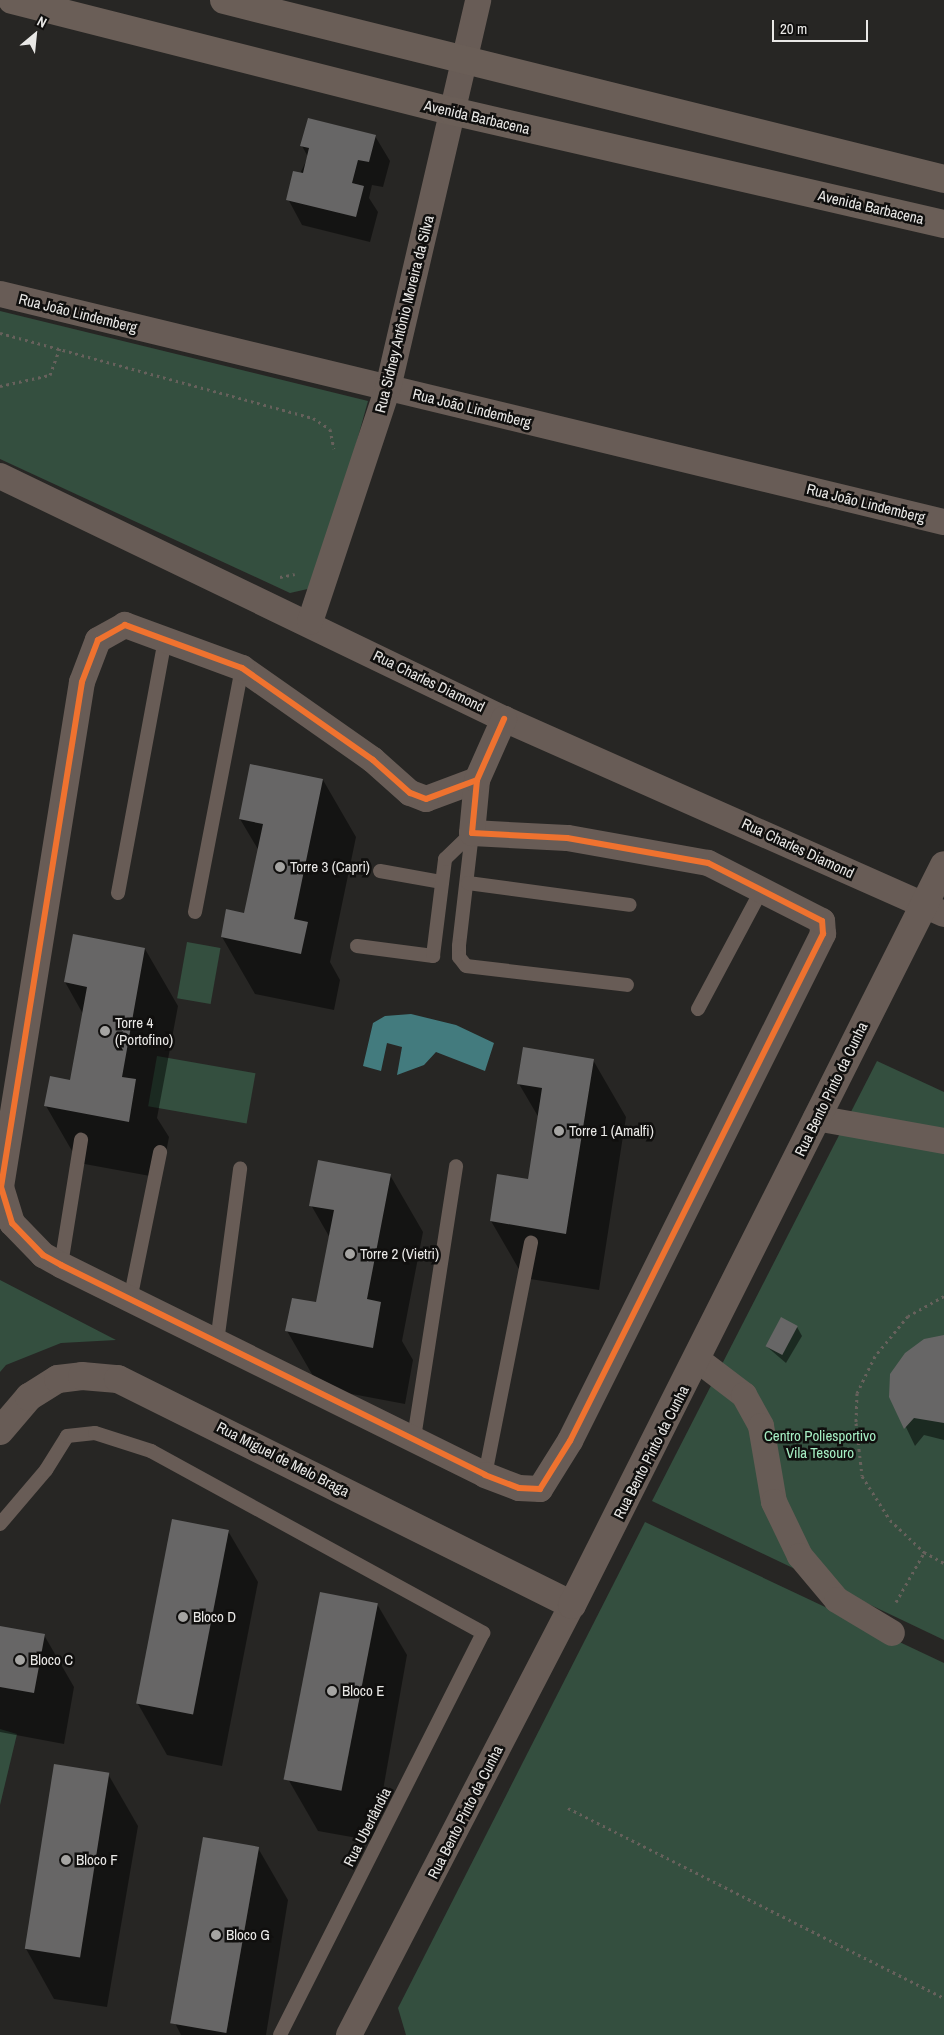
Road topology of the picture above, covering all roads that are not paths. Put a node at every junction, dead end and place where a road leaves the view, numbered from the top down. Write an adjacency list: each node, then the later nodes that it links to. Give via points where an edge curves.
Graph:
1 (12, 0): 5 (main road, Avenida Barbacena)
2 (224, 0): 4 (main road)
3 (478, 0): 4 (street, Rua Sidney Antônio Moreira da Silva)
4 (463, 62): 5 (street, Rua Sidney Antônio Moreira da Silva); 6 (main road)
5 (452, 112): 7 (main road, Avenida Barbacena); 9 (street, Rua Sidney Antônio Moreira da Silva)
6 (944, 179)
7 (944, 224)
8 (0, 294): 9 (street, Rua João Lindemberg)
9 (388, 388): 11 (street, Rua João Lindemberg); 12 (street, Rua Sidney Antônio Moreira da Silva)
10 (0, 476): 12 (street, Rua Charles Diamond)
11 (944, 522)
12 (310, 622): 15 (street, Rua Charles Diamond)
13 (165, 639): 14 (street); 23 (lane); 37 (street, via 124,625 98,640 82,682 1,1187 12,1224 43,1254)
14 (242, 668): 16 (street, via 373,760 410,793 426,799); 26 (lane)
15 (504, 719): 16 (street); 25 (street, Rua Charles Diamond, via 715,809)
16 (477, 780): 17 (street)
17 (472, 833): 20 (lane, via 444,859); 21 (lane); 22 (street, via 567,838 708,863)
18 (944, 865): 25 (street, Rua Bento Pinto da Cunha)
19 (380, 871): 20 (lane)
20 (442, 882): 27 (lane, via 434,956)
21 (468, 883): 24 (lane); 28 (lane, via 459,946 459,957 466,966)
22 (762, 889): 29 (lane); 43 (street, via 822,921 819,941 570,1441 540,1489 519,1488)
23 (118, 894)
24 (630, 905)
25 (933, 910): 30 (street, Rua Bento Pinto da Cunha)
26 (195, 912)
27 (357, 946)
28 (627, 985)
29 (698, 1009)
30 (816, 1118): 32 (street); 40 (street, Rua Bento Pinto da Cunha)
31 (82, 1140): 37 (lane)
32 (944, 1142)
33 (160, 1152): 38 (lane)
34 (456, 1166): 42 (lane)
35 (240, 1168): 39 (lane)
36 (530, 1242): 43 (lane)
37 (61, 1265): 38 (street)
38 (130, 1300): 39 (street)
39 (217, 1342): 42 (street)
40 (698, 1360): 45 (street, Rua Bento Pinto da Cunha); 46 (street, via 744,1395 761,1426 774,1502 800,1556 837,1600)
41 (0, 1431): 45 (street, Rua Miguel de Melo Braga, via 29,1397 58,1379 82,1376 118,1379)
42 (414, 1438): 43 (street)
43 (485, 1475)
44 (0, 1524): 47 (lane, Rua Uberlândia, via 46,1470 67,1436 94,1433 151,1451 483,1633)
45 (572, 1605): 48 (street, Rua Bento Pinto da Cunha)
46 (886, 1631)
47 (280, 2035)
48 (349, 2035)

